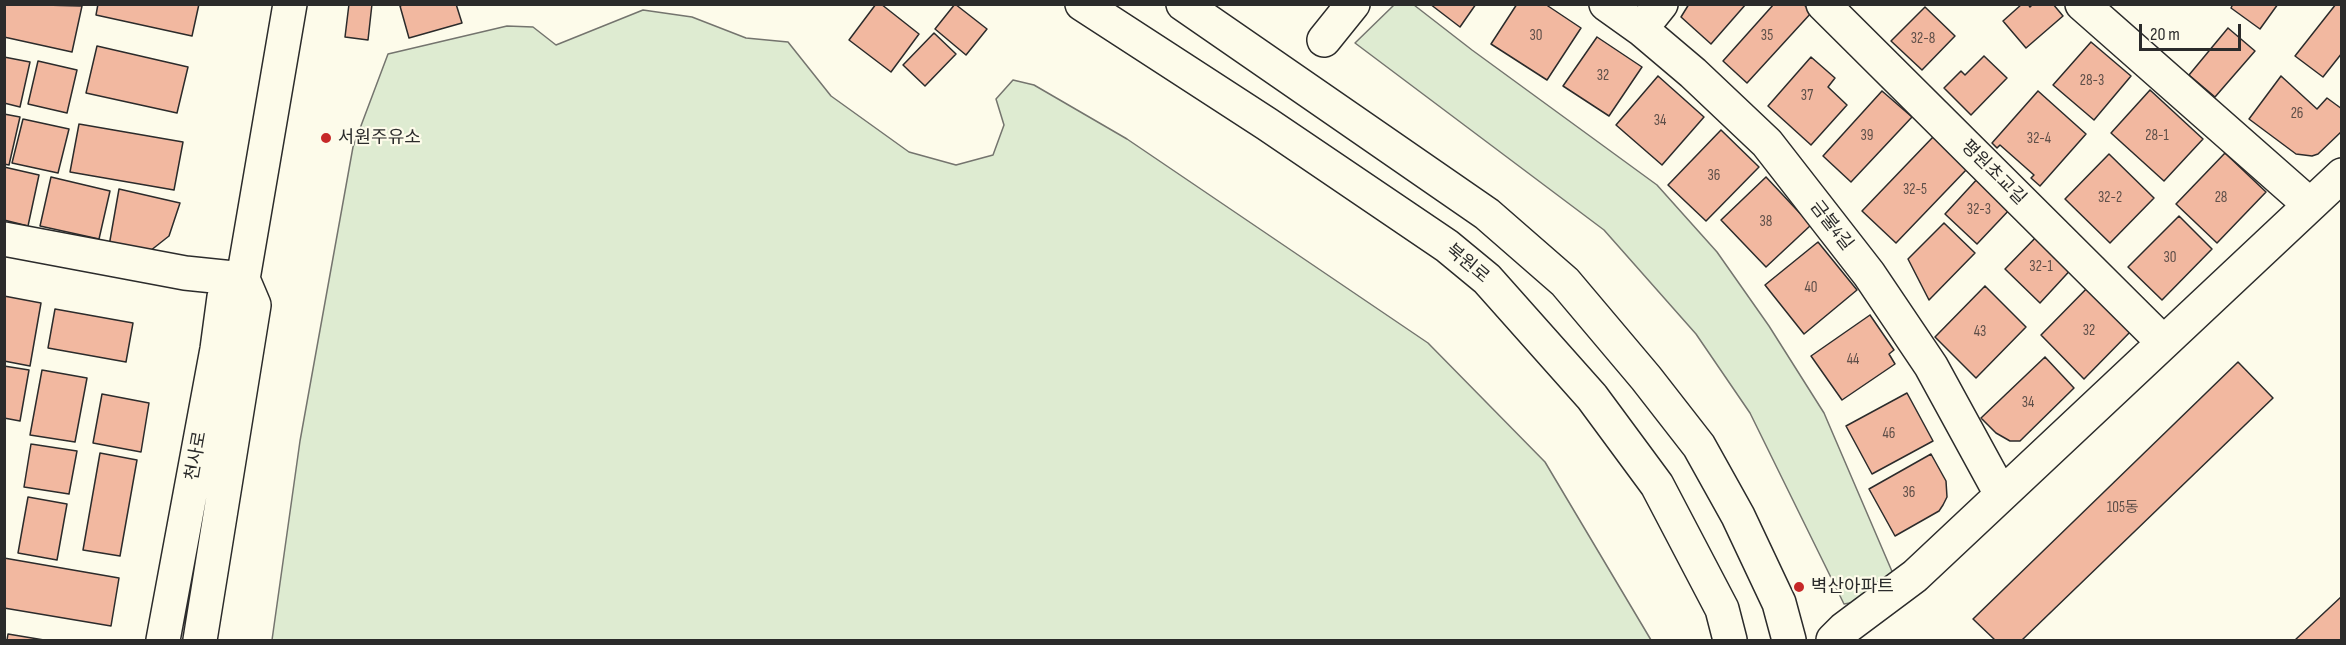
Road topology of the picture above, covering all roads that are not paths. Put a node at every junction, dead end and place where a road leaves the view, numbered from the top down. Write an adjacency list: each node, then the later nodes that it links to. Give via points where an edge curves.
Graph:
1 (290, 4): 13 (street)
2 (1082, 4): 18 (street, 북원로, via 1447,246 1487,279 1592,397 1657,485 1722,609)
3 (1183, 4): 19 (street, via 1488,214 1565,282 1699,446 1779,603)
4 (1353, 4): 9 (street)
5 (1606, 4): 8 (street, 금불4길)
6 (1823, 4): 14 (street, 평원초교길)
7 (2082, 4): 11 (street)
8 (1651, 17): 15 (street, 금불4길, via 1693,73 1767,143 1861,264 1931,366)
9 (1324, 40)
10 (2342, 175): 11 (street)
11 (2309, 204): 14 (street)
12 (4, 239): 13 (street, via 185,273)
13 (243, 279): 16 (street, 천사로, via 224,297); 17 (street, 천사로, via 254,305)
14 (2163, 342): 15 (street)
15 (2001, 494): 20 (street, via 1915,576)
16 (163, 640)
17 (200, 640)
18 (1730, 640)
19 (1789, 640)
20 (1833, 640)

